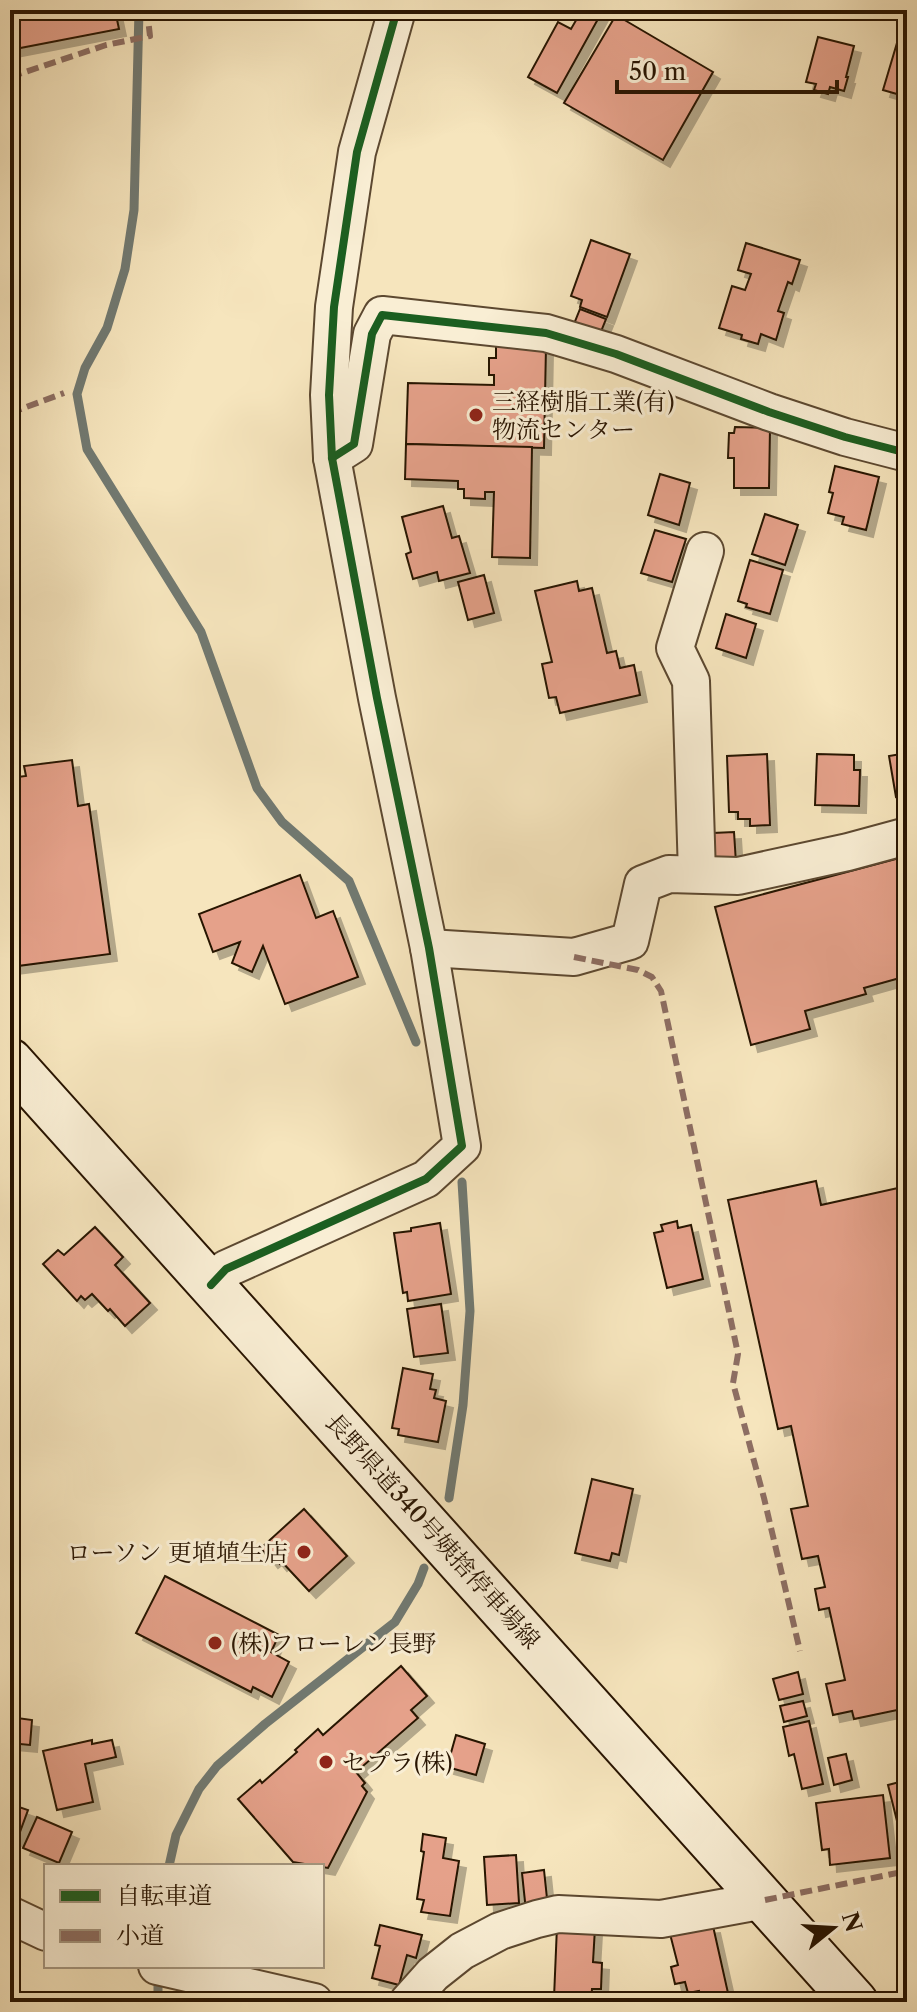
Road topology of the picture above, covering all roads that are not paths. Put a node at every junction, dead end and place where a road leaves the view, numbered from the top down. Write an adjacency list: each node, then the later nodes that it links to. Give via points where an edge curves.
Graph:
1 (397, 10): 3 (street, via 357,152 334,307)
2 (907, 453): 3 (street, via 769,412 546,333 382,315 372,334 354,444)
3 (332, 458): 7 (street)
4 (705, 551): 6 (street, via 675,648 691,681)
5 (907, 836): 6 (street, via 738,876)
6 (697, 874): 7 (street, via 669,874 643,884 630,941 574,957)
7 (429, 948): 9 (street, via 462,1146 426,1179 226,1269)
8 (10, 1061): 9 (main road, 長野県道340号姨捨停車場線)
9 (211, 1285): 10 (main road, 長野県道340号姨捨停車場線)
10 (765, 1900): 15 (street, via 661,1919 558,1914 537,1919 462,1951); 16 (main road, 長野県道340号姨捨停車場線)
11 (10, 1915): 12 (street)
12 (44, 1931)
13 (164, 1968): 14 (street)
14 (314, 2002)
15 (408, 2002)
16 (855, 2002)

